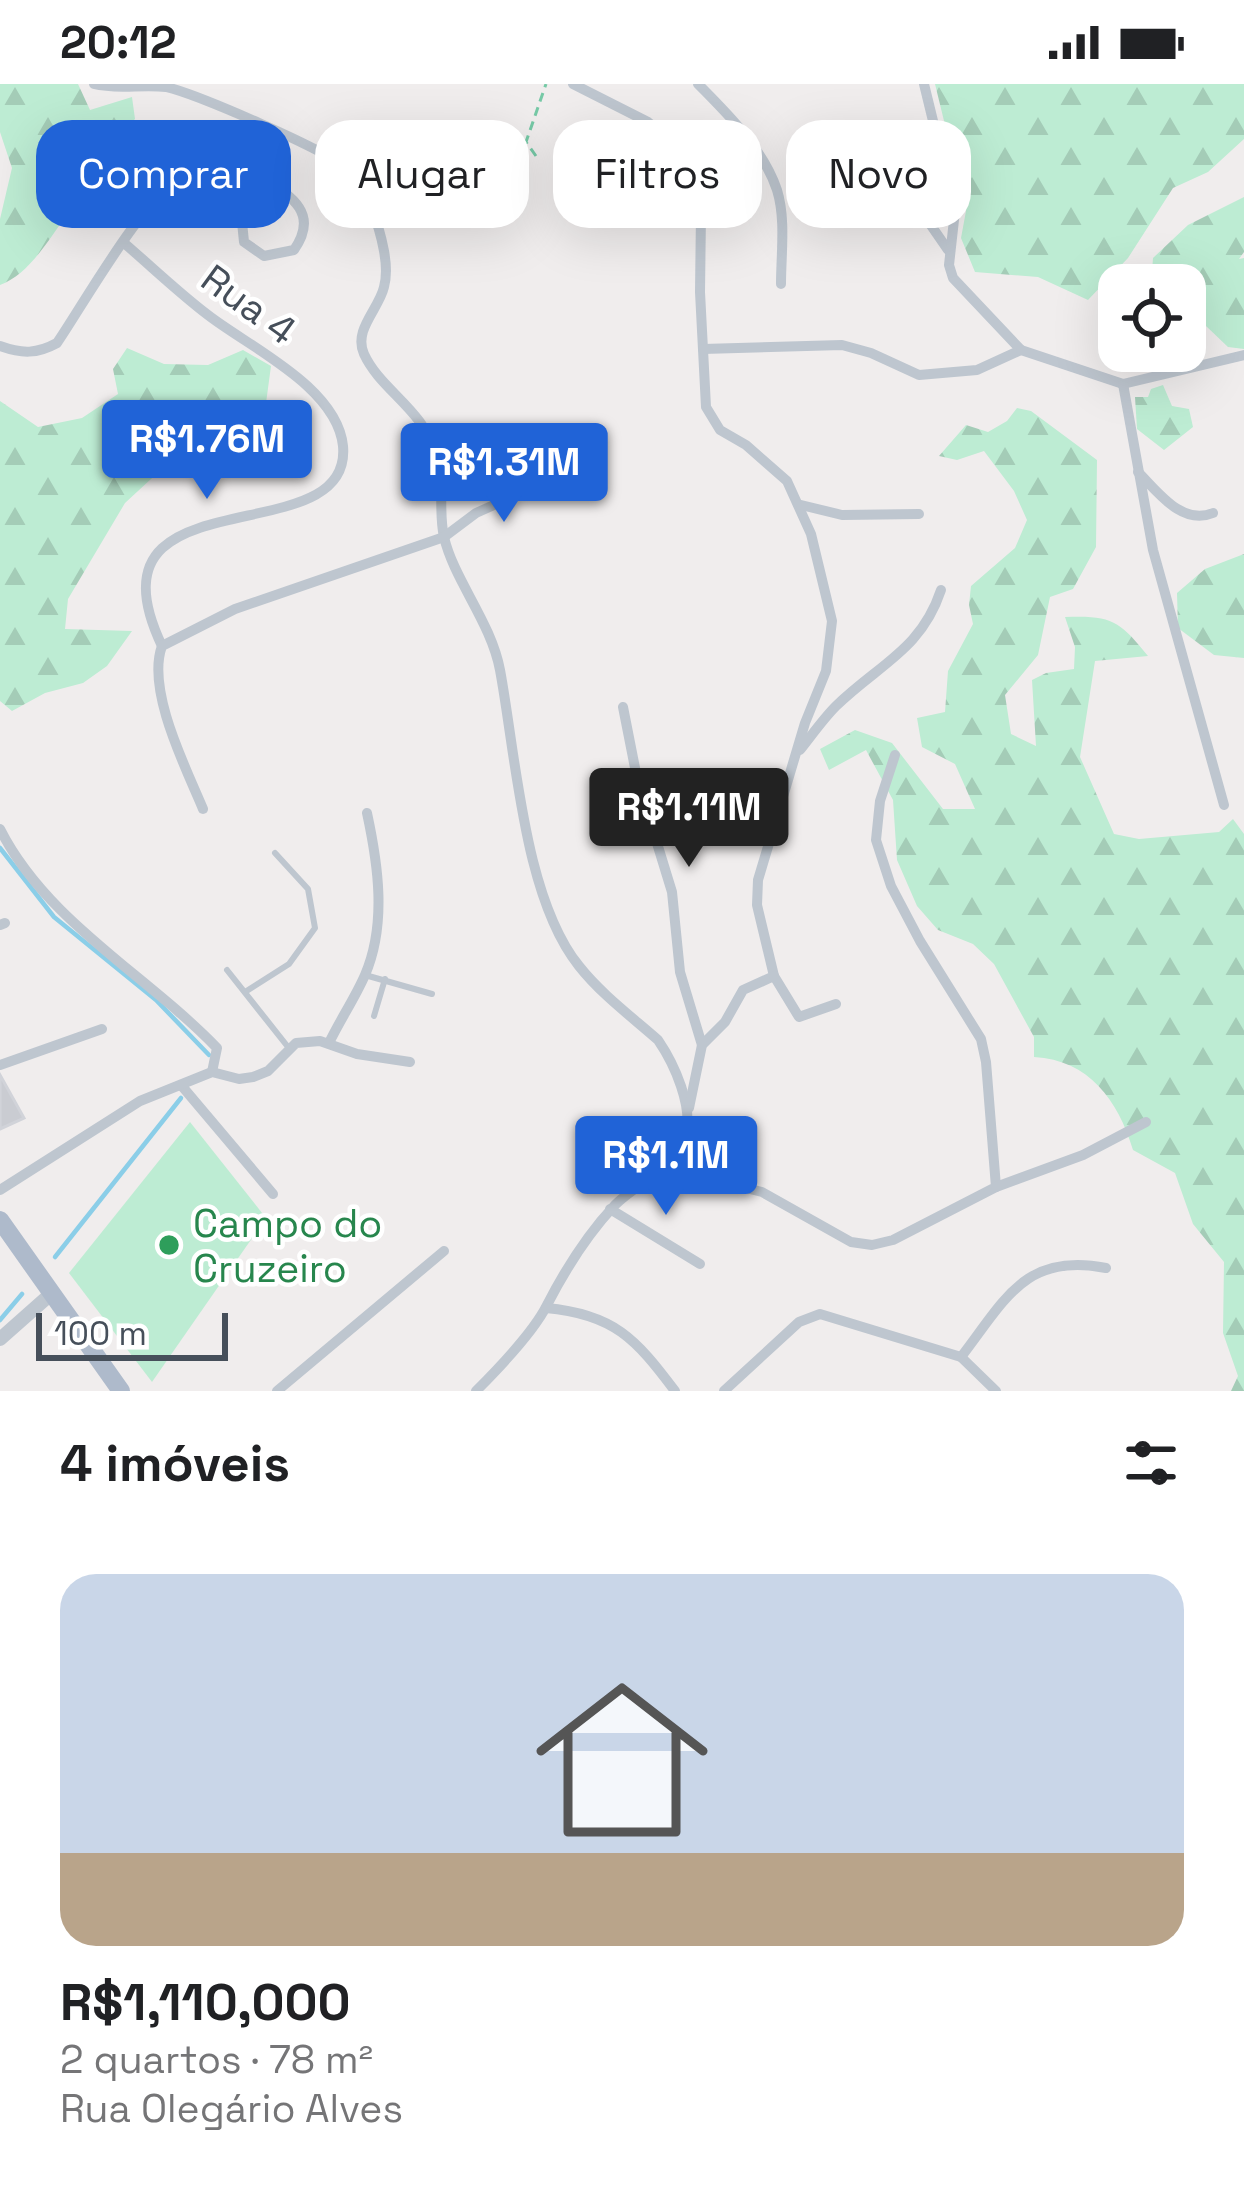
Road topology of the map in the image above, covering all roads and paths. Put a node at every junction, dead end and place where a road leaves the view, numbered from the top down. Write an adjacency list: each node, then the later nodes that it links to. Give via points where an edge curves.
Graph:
1 (94, 84): 23 (street, via 151,85 200,98 331,158 355,179 376,220 386,276 361,344 419,417 436,454)
2 (546, 84): 6 (path, via 526,142)
3 (573, 84): 14 (street, via 647,122 690,164 700,212)
4 (698, 84): 12 (street, via 776,187)
5 (924, 84): 11 (street, via 955,211)
6 (536, 156)
7 (251, 170): 7 (street, via 240,202 244,242 264,256 294,250 304,236 301,209)
8 (136, 228): 10 (street)
9 (933, 228): 11 (street)
10 (124, 243): 13 (street, via 57,343 42,351); 25 (street, Rua 4, via 207,315 299,377 337,424 343,446 329,488 181,533 158,549 146,602)
11 (950, 253): 15 (street, via 953,278)
12 (781, 284)
13 (0, 346)
14 (703, 349): 15 (street, via 842,345 919,375 958,374); 20 (street, via 712,422 787,481)
15 (1021, 350): 17 (street)
16 (1244, 355): 17 (street)
17 (1123, 384): 18 (street)
18 (1136, 469): 21 (street, via 1181,513); 29 (street)
19 (545, 482): 23 (street, via 476,513)
20 (801, 506): 22 (street, via 842,515); 27 (street, via 832,621 826,671)
21 (1213, 513)
22 (920, 514)
23 (445, 537): 25 (street, via 235,609); 50 (street, via 494,645 525,829 559,931 575,962 658,1040)
24 (941, 590): 27 (street, via 915,640 834,707)
25 (162, 646): 30 (street, via 160,688)
26 (623, 707): 44 (street)
27 (798, 752): 36 (street, via 758,880)
28 (895, 754): 53 (street, via 876,841 938,975 981,1039)
29 (1224, 806)
30 (203, 809)
31 (367, 813): 35 (street, via 378,909)
32 (0, 830): 48 (street, via 57,905 218,1048)
33 (275, 853): 38 (lane, via 308,889 315,928 290,964)
34 (227, 970): 38 (lane)
35 (365, 975): 37 (lane); 43 (street)
36 (774, 976): 40 (street, via 799,1017); 44 (street, via 743,990)
37 (385, 980): 39 (lane); 41 (lane)
38 (245, 992): 45 (lane)
39 (432, 994)
40 (836, 1004)
41 (374, 1016)
42 (102, 1029): 47 (street)
43 (329, 1043): 45 (street); 46 (street)
44 (702, 1046): 50 (street)
45 (288, 1047): 48 (street, via 253,1077)
46 (410, 1062)
47 (0, 1065)
48 (212, 1072): 49 (street)
49 (182, 1085): 54 (street, via 110,1118); 55 (street)
50 (688, 1112): 52 (street, via 682,1146)
51 (1146, 1122): 53 (street)
52 (663, 1167): 53 (street, via 762,1192 851,1242 872,1245); 56 (street)
53 (996, 1187)
54 (0, 1190)
55 (273, 1195)
56 (610, 1210): 59 (street); 62 (street, via 561,1274)
57 (0, 1220): 61 (main road)
58 (444, 1251): 66 (street)
59 (700, 1264)
60 (1106, 1268): 64 (street, via 1061,1264 1025,1277)
61 (52, 1293): 63 (street); 65 (main road)
62 (546, 1308): 67 (street); 68 (street, via 583,1311 629,1335)
63 (0, 1340)
64 (961, 1357): 69 (street, via 820,1314 799,1322); 70 (street)
65 (121, 1391)
66 (277, 1391)
67 (476, 1391)
68 (676, 1391)
69 (724, 1391)
70 (996, 1391)

